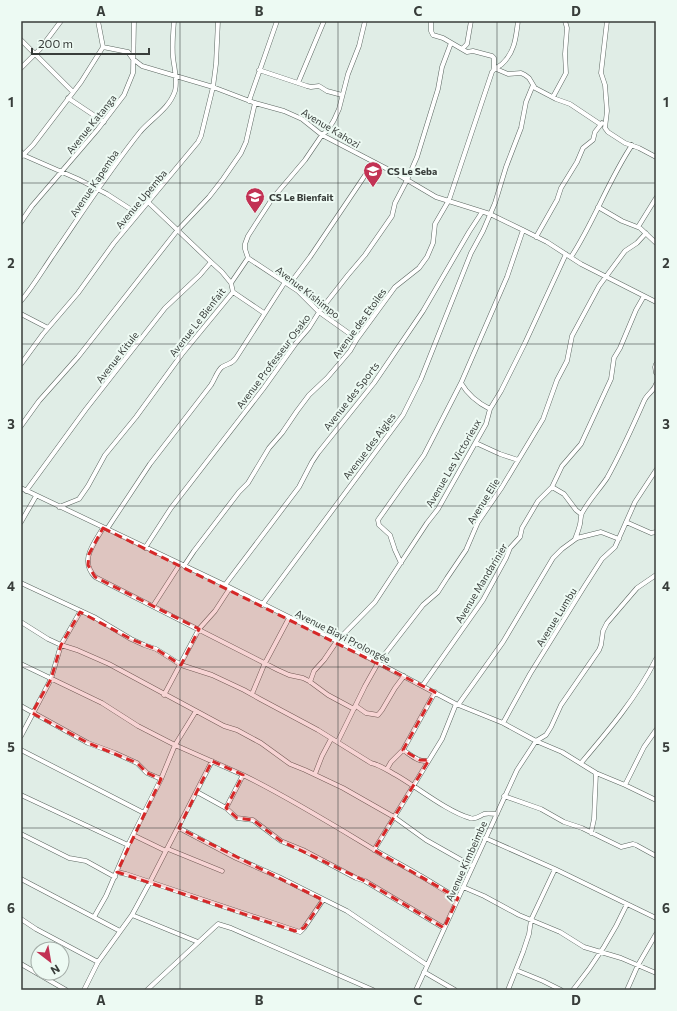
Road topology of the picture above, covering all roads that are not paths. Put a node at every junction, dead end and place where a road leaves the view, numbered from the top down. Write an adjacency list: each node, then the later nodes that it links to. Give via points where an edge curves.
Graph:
1 (61, 21): 18 (street)
2 (98, 21): 16 (street)
3 (134, 21): 19 (street, Avenue Katanga)
4 (174, 21): 23 (street, Avenue Kapemba, via 173,59)
5 (218, 21): 26 (street, Avenue Upemba)
6 (277, 21): 22 (street)
7 (324, 21): 24 (street)
8 (365, 21): 28 (street)
9 (431, 21): 15 (street, via 431,33)
10 (471, 21): 17 (street, via 467,44)
11 (518, 21): 21 (street, via 511,53 502,64)
12 (565, 21): 29 (street, via 568,28 566,73)
13 (607, 21): 33 (street, via 601,73 606,85)
14 (21, 40): 18 (street)
15 (451, 43): 17 (street); 42 (street, Avenue Professeur Osako, via 442,67 429,120)
16 (103, 47): 19 (street, Avenue Kahozi, via 128,52); 27 (street)
17 (462, 49): 21 (street, via 492,56)
18 (36, 54): 20 (street); 27 (street)
19 (134, 59): 23 (street, Avenue Kahozi, via 142,66); 34 (street, Avenue Katanga, via 130,83)
20 (21, 68)
21 (494, 68): 25 (street, via 508,74 521,73 529,78); 45 (street, Avenue des Etoiles)
22 (259, 70): 24 (street); 31 (street)
23 (176, 76): 26 (street, Avenue Kahozi); 43 (street, Avenue Kapemba, via 175,90 168,104 144,127)
24 (298, 83): 28 (street, via 311,88 319,86)
25 (533, 85): 29 (street); 50 (street, Avenue des Aigles, via 526,102 521,128)
26 (213, 87): 31 (street, Avenue Kahozi); 46 (street, Avenue Upemba, via 198,142)
27 (73, 92): 30 (street)
28 (342, 95): 36 (street, via 334,120)
29 (553, 97): 35 (street, via 570,104)
30 (68, 98): 34 (street); 38 (street, via 33,145)
31 (249, 100): 32 (street, Avenue Kahozi)
32 (255, 103): 36 (street, Avenue Kahozi, via 302,119); 53 (street, via 241,153 209,197)
33 (606, 119): 35 (street); 37 (street, via 605,128 608,132)
34 (104, 122): 41 (street, Avenue Katanga)
35 (600, 124): 56 (street, via 593,140 583,148)
36 (322, 135): 40 (street, Avenue Kahozi); 60 (street, via 272,199 248,236 245,249)
37 (632, 145): 39 (street); 47 (street)
38 (22, 155): 41 (street)
39 (656, 157)
40 (374, 162): 42 (street, Avenue Kahozi); 64 (street, via 310,257)
41 (60, 172): 43 (street); 51 (street, Avenue Katanga)
42 (407, 180): 45 (street, Avenue Kahozi, via 436,197); 69 (street, Avenue Professeur Osako, via 395,203 392,216 365,255)
43 (97, 190): 49 (street); 67 (street, Avenue Kapemba)
44 (656, 198): 52 (street)
45 (449, 200): 48 (street, Avenue Kahozi); 73 (street, Avenue des Etoiles, via 435,224 433,243 427,257 419,268 395,287)
46 (148, 202): 49 (street, Avenue Upemba); 53 (street)
47 (598, 207): 52 (street); 59 (street, via 589,229)
48 (482, 212): 50 (street, Avenue Kahozi); 101 (street, Avenue des Sports, via 423,311 389,362 318,453 299,487)
49 (138, 214): 72 (street, Avenue Upemba)
50 (490, 214): 54 (street, Avenue Kahozi); 103 (street, Avenue des Aigles, via 471,253 421,379 403,414)
51 (21, 222)
52 (638, 227): 55 (street)
53 (178, 230): 61 (street); 80 (street)
54 (523, 230): 56 (street, Avenue Kahozi); 77 (street, via 507,278)
55 (646, 233): 57 (street); 62 (street, Avenue Elie, via 626,251)
56 (536, 237): 58 (street, Avenue Kahozi)
57 (656, 242)
58 (566, 254): 59 (street, Avenue Kahozi); 79 (street, Avenue Les Victorieux, via 525,343)
59 (571, 257): 62 (street, Avenue Kahozi)
60 (248, 258): 63 (street, Avenue Le Bienfait); 64 (street, Avenue Kishimpo)
61 (211, 262): 63 (street); 86 (street, Avenue Kitule, via 165,308)
62 (606, 276): 66 (street, Avenue Kahozi); 82 (street, Avenue Elie, via 572,336 567,361 546,412)
63 (231, 283): 65 (street, Avenue Le Bienfait)
64 (287, 284): 69 (street, Avenue Kishimpo); 70 (street)
65 (233, 292): 70 (street); 88 (street, Avenue Le Bienfait, via 105,455 79,499)
66 (644, 296): 68 (street, Avenue Kahozi); 84 (street, Avenue Mandarinier, via 614,358 611,379 581,444 562,466)
67 (21, 301)
68 (656, 302)
69 (319, 312): 73 (street, Avenue Kishimpo); 96 (street, Avenue Professeur Osako, via 172,508)
70 (264, 313): 92 (street, via 236,358 219,370 211,385 150,464)
71 (21, 314): 72 (street)
72 (48, 328): 74 (street, Avenue Upemba)
73 (357, 339): 98 (street, Avenue des Etoiles, via 338,366 296,411 248,483)
74 (21, 364)
75 (656, 364): 76 (street)
76 (656, 373)
77 (461, 383): 79 (street, via 468,395); 97 (street, via 424,455 378,520 379,525 390,535)
78 (656, 384): 89 (street, via 654,390 647,395 606,479)
79 (490, 409): 81 (street, Avenue Les Victorieux, via 486,424)
80 (21, 426)
81 (476, 443): 82 (street); 97 (street, Avenue Les Victorieux, via 438,509)
82 (518, 460): 112 (street, Avenue Elie, via 478,522 466,550 441,587 423,605)
83 (656, 470): 91 (street, Avenue Lumbu, via 635,502)
84 (552, 487): 89 (street, via 564,494); 120 (street, Avenue Mandarinier, via 538,501 483,600)
85 (21, 488): 86 (street, Avenue Biayi Prolongée)
86 (26, 491): 87 (street, Avenue Biayi Prolongée)
87 (36, 496): 88 (street, Avenue Biayi Prolongée); 90 (street)
88 (59, 507): 92 (street, Avenue Biayi Prolongée)
89 (581, 514): 94 (street)
90 (21, 522)
91 (626, 522): 93 (street, via 651,533); 95 (street, Avenue Lumbu)
92 (105, 529): 96 (street, Avenue Biayi Prolongée); 104 (street, via 87,559 92,573 95,577)
93 (656, 532)
94 (575, 539): 95 (street, via 601,532); 124 (street, via 553,558 504,642)
95 (619, 539): 129 (street, Avenue Lumbu, via 602,559)
96 (145, 548): 98 (street, Avenue Biayi Prolongée)
97 (401, 563): 109 (street, Avenue Les Victorieux, via 374,602)
98 (182, 565): 101 (street, Avenue Biayi Prolongée); 104 (street, Avenue des Etoiles)
99 (656, 575): 133 (street, Avenue Kimbeimbe, via 637,588 607,623 599,650 561,705 546,735)
100 (21, 583): 105 (street)
101 (225, 585): 102 (street, Avenue Biayi Prolongée)
102 (230, 588): 103 (street, Avenue Biayi Prolongée); 108 (street)
103 (262, 605): 106 (street, Avenue Biayi Prolongée)
104 (153, 606): 108 (street)
105 (80, 612): 110 (street); 115 (street, via 94,617 144,646 156,648)
106 (289, 618): 109 (street, Avenue Biayi Prolongée); 114 (street)
107 (21, 622): 110 (street)
108 (199, 629): 114 (street); 115 (street)
109 (337, 641): 112 (street, Avenue Biayi Prolongée); 119 (street, Avenue Les Victorieux, via 314,671)
110 (61, 646): 118 (street); 122 (street, via 110,664)
111 (656, 659): 116 (street)
112 (378, 663): 117 (street, Avenue Biayi Prolongée); 126 (street, Avenue Elie)
113 (21, 664): 118 (street)
114 (266, 664): 119 (street); 123 (street)
115 (181, 665): 122 (street); 123 (street, via 212,675)
116 (654, 667): 140 (street, via 627,706)
117 (404, 676): 120 (street, Avenue Biayi Prolongée); 126 (street, via 378,715 366,713)
118 (50, 679): 128 (street); 135 (street, via 102,703)
119 (310, 682): 126 (street, via 328,695)
120 (423, 685): 121 (street, Avenue Biayi Prolongée)
121 (435, 692): 124 (street, Avenue Biayi Prolongée); 137 (street)
122 (164, 694): 127 (street)
123 (252, 694): 132 (street)
124 (457, 704): 129 (street, Avenue Biayi Prolongée); 138 (street, via 442,739)
125 (21, 706): 128 (street)
126 (355, 707): 134 (street, Avenue Elie)
127 (196, 711): 135 (street); 143 (street, via 261,743 290,764)
128 (32, 713): 131 (street); 145 (street, via 88,743 137,763 147,773)
129 (503, 723): 133 (street, Avenue Biayi Prolongée)
130 (656, 730): 147 (street, via 644,746)
131 (21, 736)
132 (332, 739): 134 (street); 143 (street)
133 (536, 741): 140 (street, Avenue Biayi Prolongée); 151 (street, Avenue Kimbeimbe)
134 (338, 742): 141 (street, via 371,763)
135 (176, 745): 139 (street); 145 (street)
136 (21, 750): 154 (street)
137 (403, 750): 138 (street, via 425,762); 141 (street)
138 (429, 760): 146 (street)
139 (212, 761): 144 (street); 148 (street)
140 (581, 762): 142 (street, Avenue Biayi Prolongée)
141 (386, 769): 146 (street)
142 (596, 773): 147 (street, Avenue Biayi Prolongée); 158 (street)
143 (315, 774): 156 (street)
144 (243, 775): 153 (street); 164 (street, via 316,814)
145 (161, 779): 154 (street)
146 (414, 785): 155 (street, via 446,807 469,818); 156 (street)
147 (625, 785): 152 (street, Avenue Biayi Prolongée)
148 (197, 792): 153 (street); 157 (street)
149 (656, 794): 152 (street)
150 (21, 795): 162 (street)
151 (504, 796): 155 (street, Avenue Kimbeimbe); 158 (street, via 541,809)
152 (654, 800)
153 (226, 808): 182 (street, via 237,818 253,820 281,841 365,881)
154 (144, 813): 160 (street)
155 (497, 814): 161 (street, Avenue Kimbeimbe)
156 (394, 817): 164 (street); 166 (street, via 426,840)
157 (179, 828): 163 (street); 175 (street)
158 (591, 833): 165 (street, via 621,846 636,845)
159 (21, 834): 170 (street, via 69,858 86,861)
160 (133, 835): 162 (street); 163 (street)
161 (485, 838): 166 (street, Avenue Kimbeimbe); 167 (street)
162 (128, 845): 169 (street)
163 (167, 850): 168 (street); 172 (street)
164 (374, 850): 174 (street)
165 (656, 856)
166 (472, 866): 173 (street, Avenue Kimbeimbe)
167 (554, 868): 176 (street); 181 (street)
168 (222, 871)
169 (117, 872): 170 (street); 172 (street)
170 (115, 877): 178 (street)
171 (21, 879): 178 (street)
172 (150, 882): 175 (street, via 300,932); 177 (street)
173 (463, 887): 174 (street, Avenue Kimbeimbe); 181 (street)
174 (458, 898): 182 (street, Avenue Kimbeimbe)
175 (323, 900): 189 (street, via 347,911)
176 (627, 904): 179 (street); 186 (street)
177 (132, 915): 183 (street); 185 (street)
178 (94, 917): 183 (street)
179 (656, 918)
180 (21, 919): 187 (street)
181 (531, 920): 186 (street, via 560,932 584,947); 191 (street)
182 (444, 928): 189 (street, Avenue Kimbeimbe)
183 (120, 931): 187 (street)
184 (656, 934): 190 (street)
185 (198, 942): 196 (street); 197 (street, via 215,925 220,924)
186 (600, 952): 190 (street); 202 (street)
187 (98, 962): 195 (street)
188 (21, 964): 194 (street)
189 (427, 965): 192 (street, Avenue Kimbeimbe)
190 (638, 966): 193 (street); 203 (street)
191 (516, 970): 200 (street); 201 (street)
192 (424, 972): 198 (street, Avenue Kimbeimbe); 199 (street)
193 (656, 973)
194 (66, 990)
195 (84, 990)
196 (147, 990)
197 (373, 990)
198 (416, 990)
199 (455, 990)
200 (508, 990)
201 (561, 990)
202 (573, 990)
203 (627, 990)

